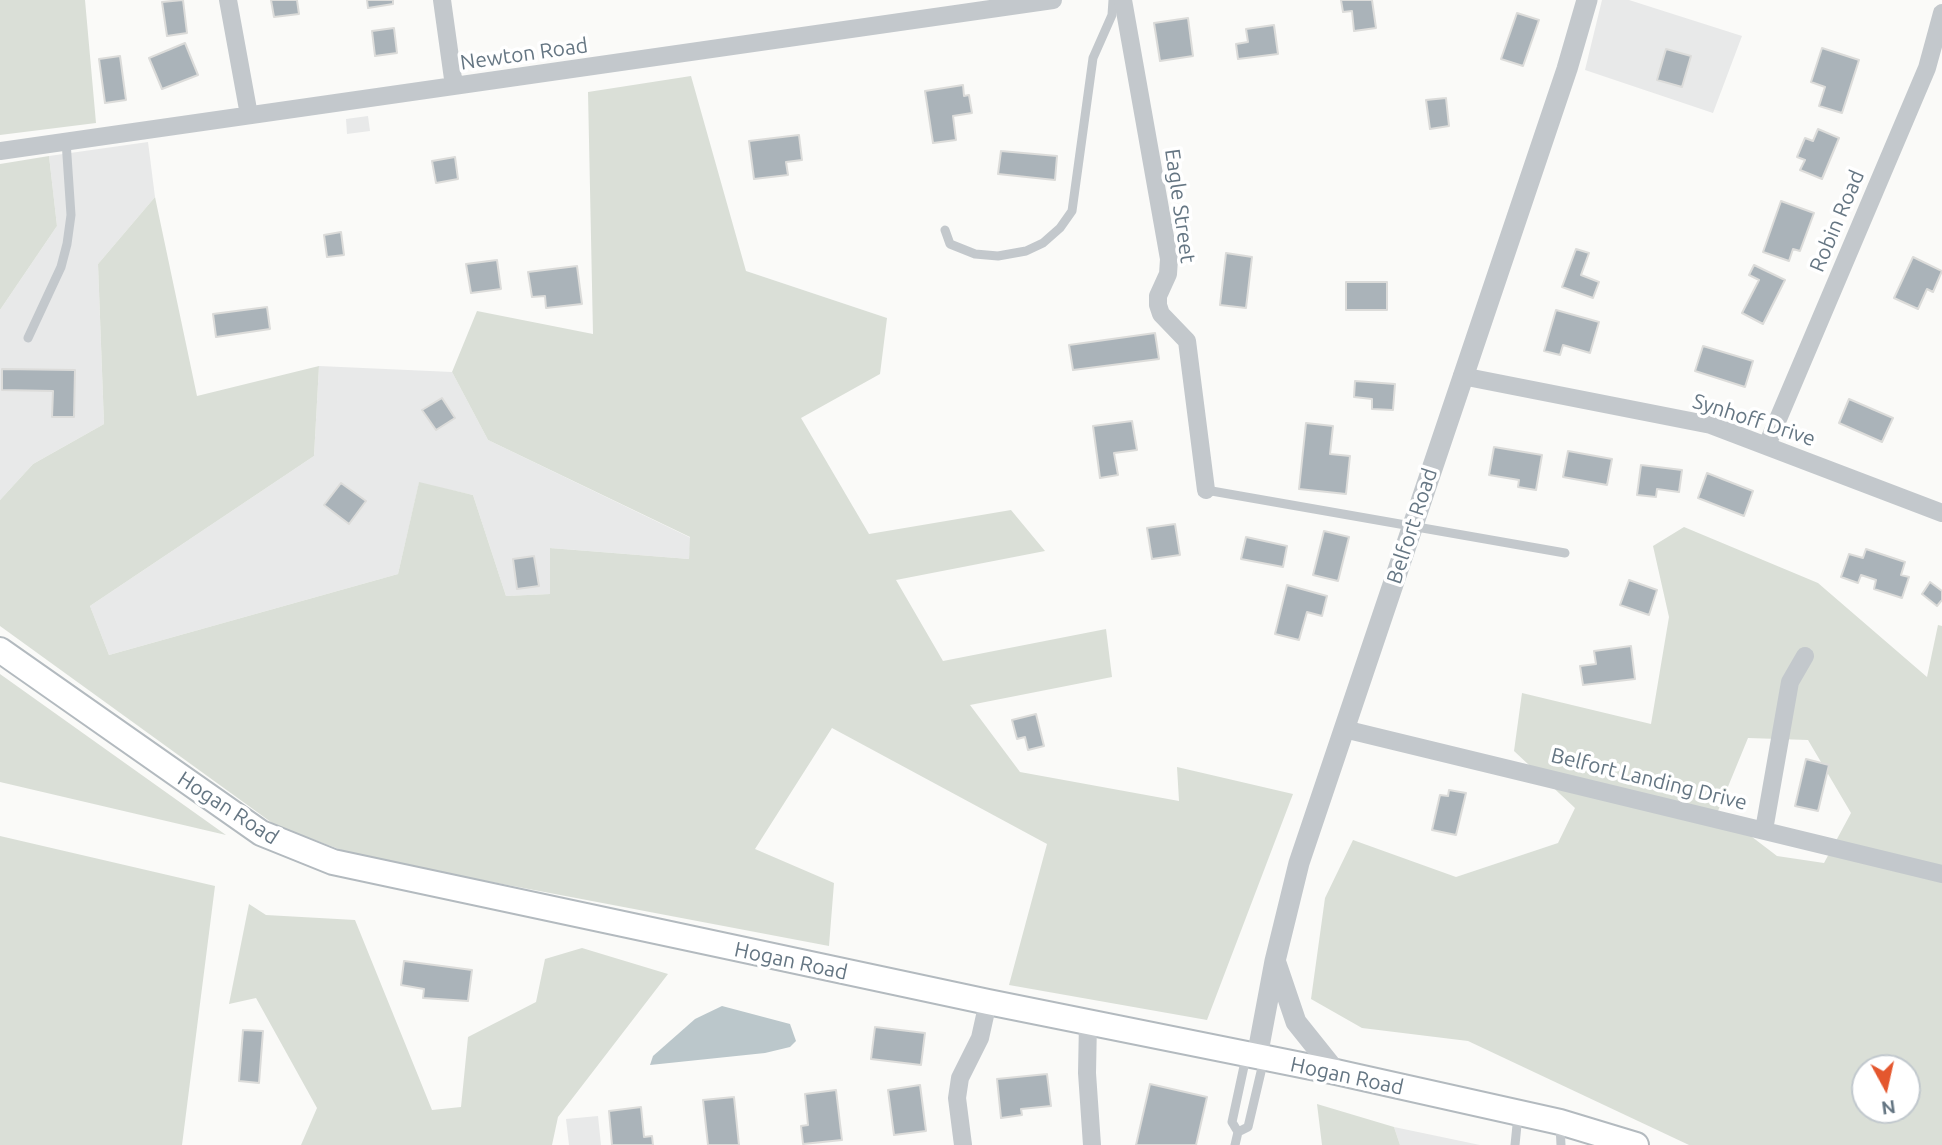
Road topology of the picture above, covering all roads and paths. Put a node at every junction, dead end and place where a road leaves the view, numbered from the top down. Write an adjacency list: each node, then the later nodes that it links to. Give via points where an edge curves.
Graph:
1 (228, 0): 9 (street)
2 (442, 0): 8 (street)
3 (1053, 0): 8 (street, Newton Road)
4 (1113, 0): 12 (lane, via 1112,15 1093,58 1072,211 1060,228 1035,247 998,256 975,254 950,244)
5 (1122, 0): 16 (street, Eagle Street, via 1169,259 1158,305 1187,341)
6 (1587, 0): 14 (street, Belfort Road)
7 (1942, 13): 15 (street, Robin Road, via 1927,68)
8 (454, 86): 9 (street, Newton Road)
9 (248, 115): 10 (street, Newton Road)
10 (66, 141): 11 (street, Newton Road); 13 (lane, via 71,215 67,244)
11 (0, 151)
12 (946, 230)
13 (28, 338)
14 (1462, 376): 15 (street, Synhoff Drive, via 1711,425); 18 (street, Belfort Road)
15 (1767, 444): 17 (street, Synhoff Drive)
16 (1206, 490): 18 (lane)
17 (1942, 513)
18 (1412, 528): 19 (lane); 22 (street, Belfort Road)
19 (1565, 553)
20 (0, 650): 26 (main road, Hogan Road, via 239,818 291,847 361,869)
21 (1805, 656): 23 (street, via 1790,682)
22 (1344, 729): 23 (street, Belfort Landing Drive); 25 (street, Belfort Road, via 1299,863)
23 (1764, 830): 24 (street, Belfort Landing Drive)
24 (1942, 874)
25 (1275, 961): 28 (street, Belfort Road); 29 (street, via 1296,1022)
26 (988, 1002): 27 (main road, Hogan Road); 33 (street, via 976,1047 960,1078 957,1098)
27 (1088, 1023): 28 (main road, Hogan Road); 34 (street)
28 (1256, 1057): 29 (main road, Hogan Road); 31 (lane, via 1232,1122); 31 (lane, via 1248,1127)
29 (1336, 1072): 30 (main road, Hogan Road)
30 (1518, 1114): 32 (main road, Hogan Road); 36 (lane)
31 (1238, 1132): 35 (lane)
32 (1560, 1133): 37 (main road, Hogan Road)
33 (963, 1145)
34 (1092, 1145)
35 (1235, 1145)
36 (1515, 1145)
37 (1636, 1145)

